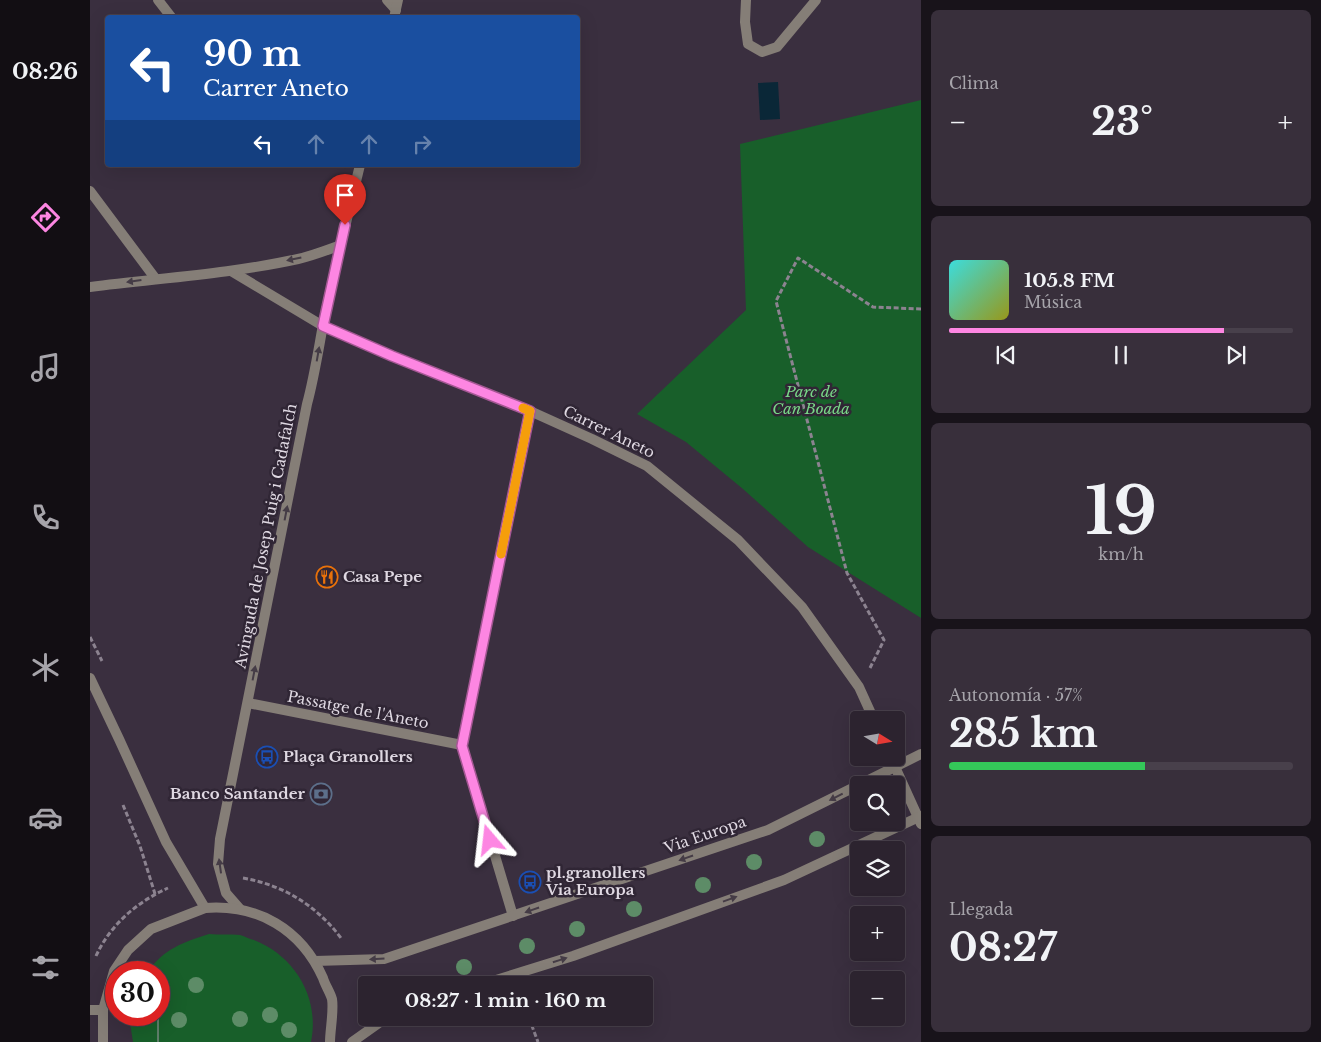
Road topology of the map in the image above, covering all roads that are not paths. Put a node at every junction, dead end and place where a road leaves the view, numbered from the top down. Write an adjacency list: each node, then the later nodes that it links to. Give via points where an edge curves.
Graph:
1 (158, 0): 6 (street)
2 (387, 0): 5 (street)
3 (746, 0): 4 (street, via 748,44 762,52 777,48)
4 (816, 0)
5 (396, 9)
6 (170, 15)
7 (360, 167): 9 (street, Avinguda de Josep Puig i Cadafalch)
8 (90, 191): 11 (street)
9 (341, 245): 10 (street, one-way to 10, via 299,258); 13 (street, Avinguda de Josep Puig i Cadafalch)
10 (231, 271): 11 (street); 13 (street, Carrer Aneto)
11 (155, 278): 12 (street, one-way to 12)
12 (90, 288)
13 (323, 326): 14 (street, Carrer Aneto); 16 (street, Avinguda de Josep Puig i Cadafalch, one-way to 13)
14 (530, 411): 17 (street, Carrer Aneto, via 647,466 738,540 802,607 860,687); 18 (street)
15 (90, 678): 24 (street, via 166,842)
16 (248, 703): 18 (street, Passatge de l'Aneto); 25 (street, Avinguda de Josep Puig i Cadafalch, one-way to 16, via 226,893 218,864 220,839)
17 (870, 711)
18 (462, 746): 26 (street)
19 (921, 754): 20 (street, Via Europa)
20 (905, 759)
21 (886, 766): 26 (street, Via Europa, one-way to 26, via 768,830)
22 (895, 766): 23 (street)
23 (920, 819): 28 (street, one-way to 23, via 784,880)
24 (205, 908): 25 (street); 30 (street, via 150,929 128,950 114,971)
25 (240, 909): 27 (street, via 283,927 301,942)
26 (513, 916): 27 (street, Via Europa, one-way to 27, via 384,959)
27 (315, 961): 33 (street, via 332,1000)
28 (509, 976)
29 (90, 1010): 30 (street)
30 (103, 1010): 32 (street)
31 (375, 1026): 34 (street)
32 (103, 1042)
33 (330, 1042)
34 (352, 1042)

